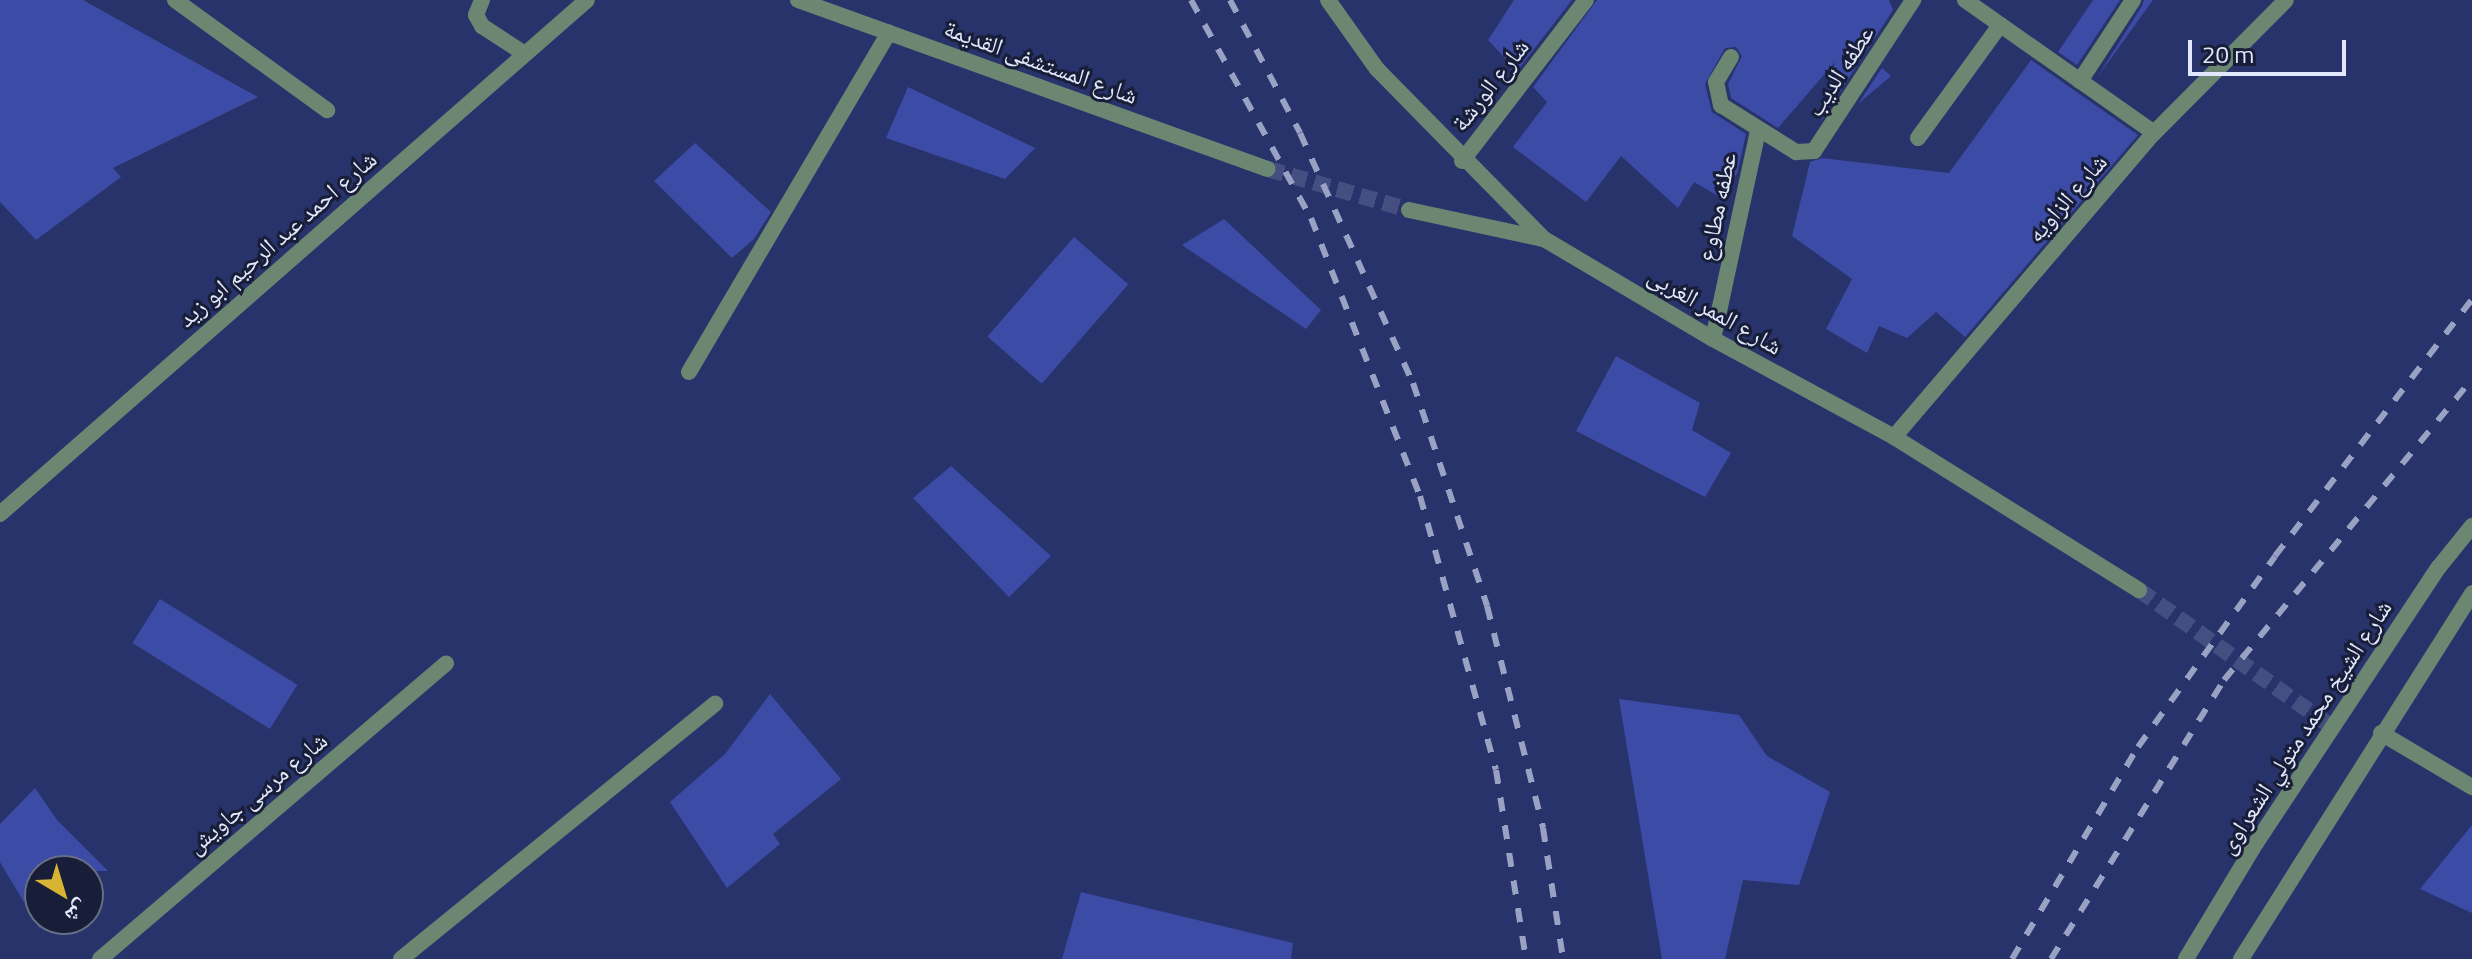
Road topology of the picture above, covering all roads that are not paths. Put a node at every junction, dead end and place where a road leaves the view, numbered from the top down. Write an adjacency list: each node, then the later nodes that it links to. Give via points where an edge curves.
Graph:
1 (175, 0): 16 (street)
2 (482, 0): 13 (street, via 476,15 482,26)
3 (587, 0): 13 (street, شارع احمد عبد الرحيم ابو زيد)
4 (798, 0): 12 (street, شارع المستشفى القديمة)
5 (1328, 0): 20 (street, شارع الممر الغربى, via 1377,69)
6 (1586, 0): 20 (street, شارع الورشة)
7 (1913, 0): 17 (street, عطفه الديب, via 1814,151 1796,152)
8 (1965, 0): 11 (street)
9 (2133, 0): 15 (street)
10 (2286, 0): 18 (street, شارع الزاويه)
11 (2000, 25): 15 (street); 19 (street)
12 (889, 32): 21 (street, شارع المستشفى القديمة); 25 (street)
13 (525, 54): 27 (street, شارع احمد عبد الرحيم ابو زيد)
14 (1731, 57): 17 (street, عطفه الديب, via 1716,82 1716,94 1729,114)
15 (2080, 81): 18 (street)
16 (327, 110)
17 (1758, 131): 24 (street, عطفه مطاوع)
18 (2154, 133): 26 (street, شارع الزاويه)
19 (1918, 138)
20 (1462, 161): 23 (street, شارع الممر الغربى)
21 (1268, 169)
22 (1409, 210): 23 (street)
23 (1544, 239): 24 (street, شارع الممر الغربى)
24 (1713, 339): 26 (street, شارع الممر الغربى)
25 (689, 372)
26 (1894, 437): 29 (street, شارع الممر الغربى)
27 (1, 510)
28 (2472, 526): 37 (street, شارع الشيخ محمد متولي الشعراوى, via 2439,567 2265,830)
29 (2139, 590)
30 (2472, 594): 33 (street)
31 (446, 664): 35 (street, شارع مرسى جاويش)
32 (715, 704): 36 (street)
33 (2381, 733): 34 (street); 38 (street)
34 (2472, 787)
35 (100, 959)
36 (401, 959)
37 (2186, 959)
38 (2241, 959)

